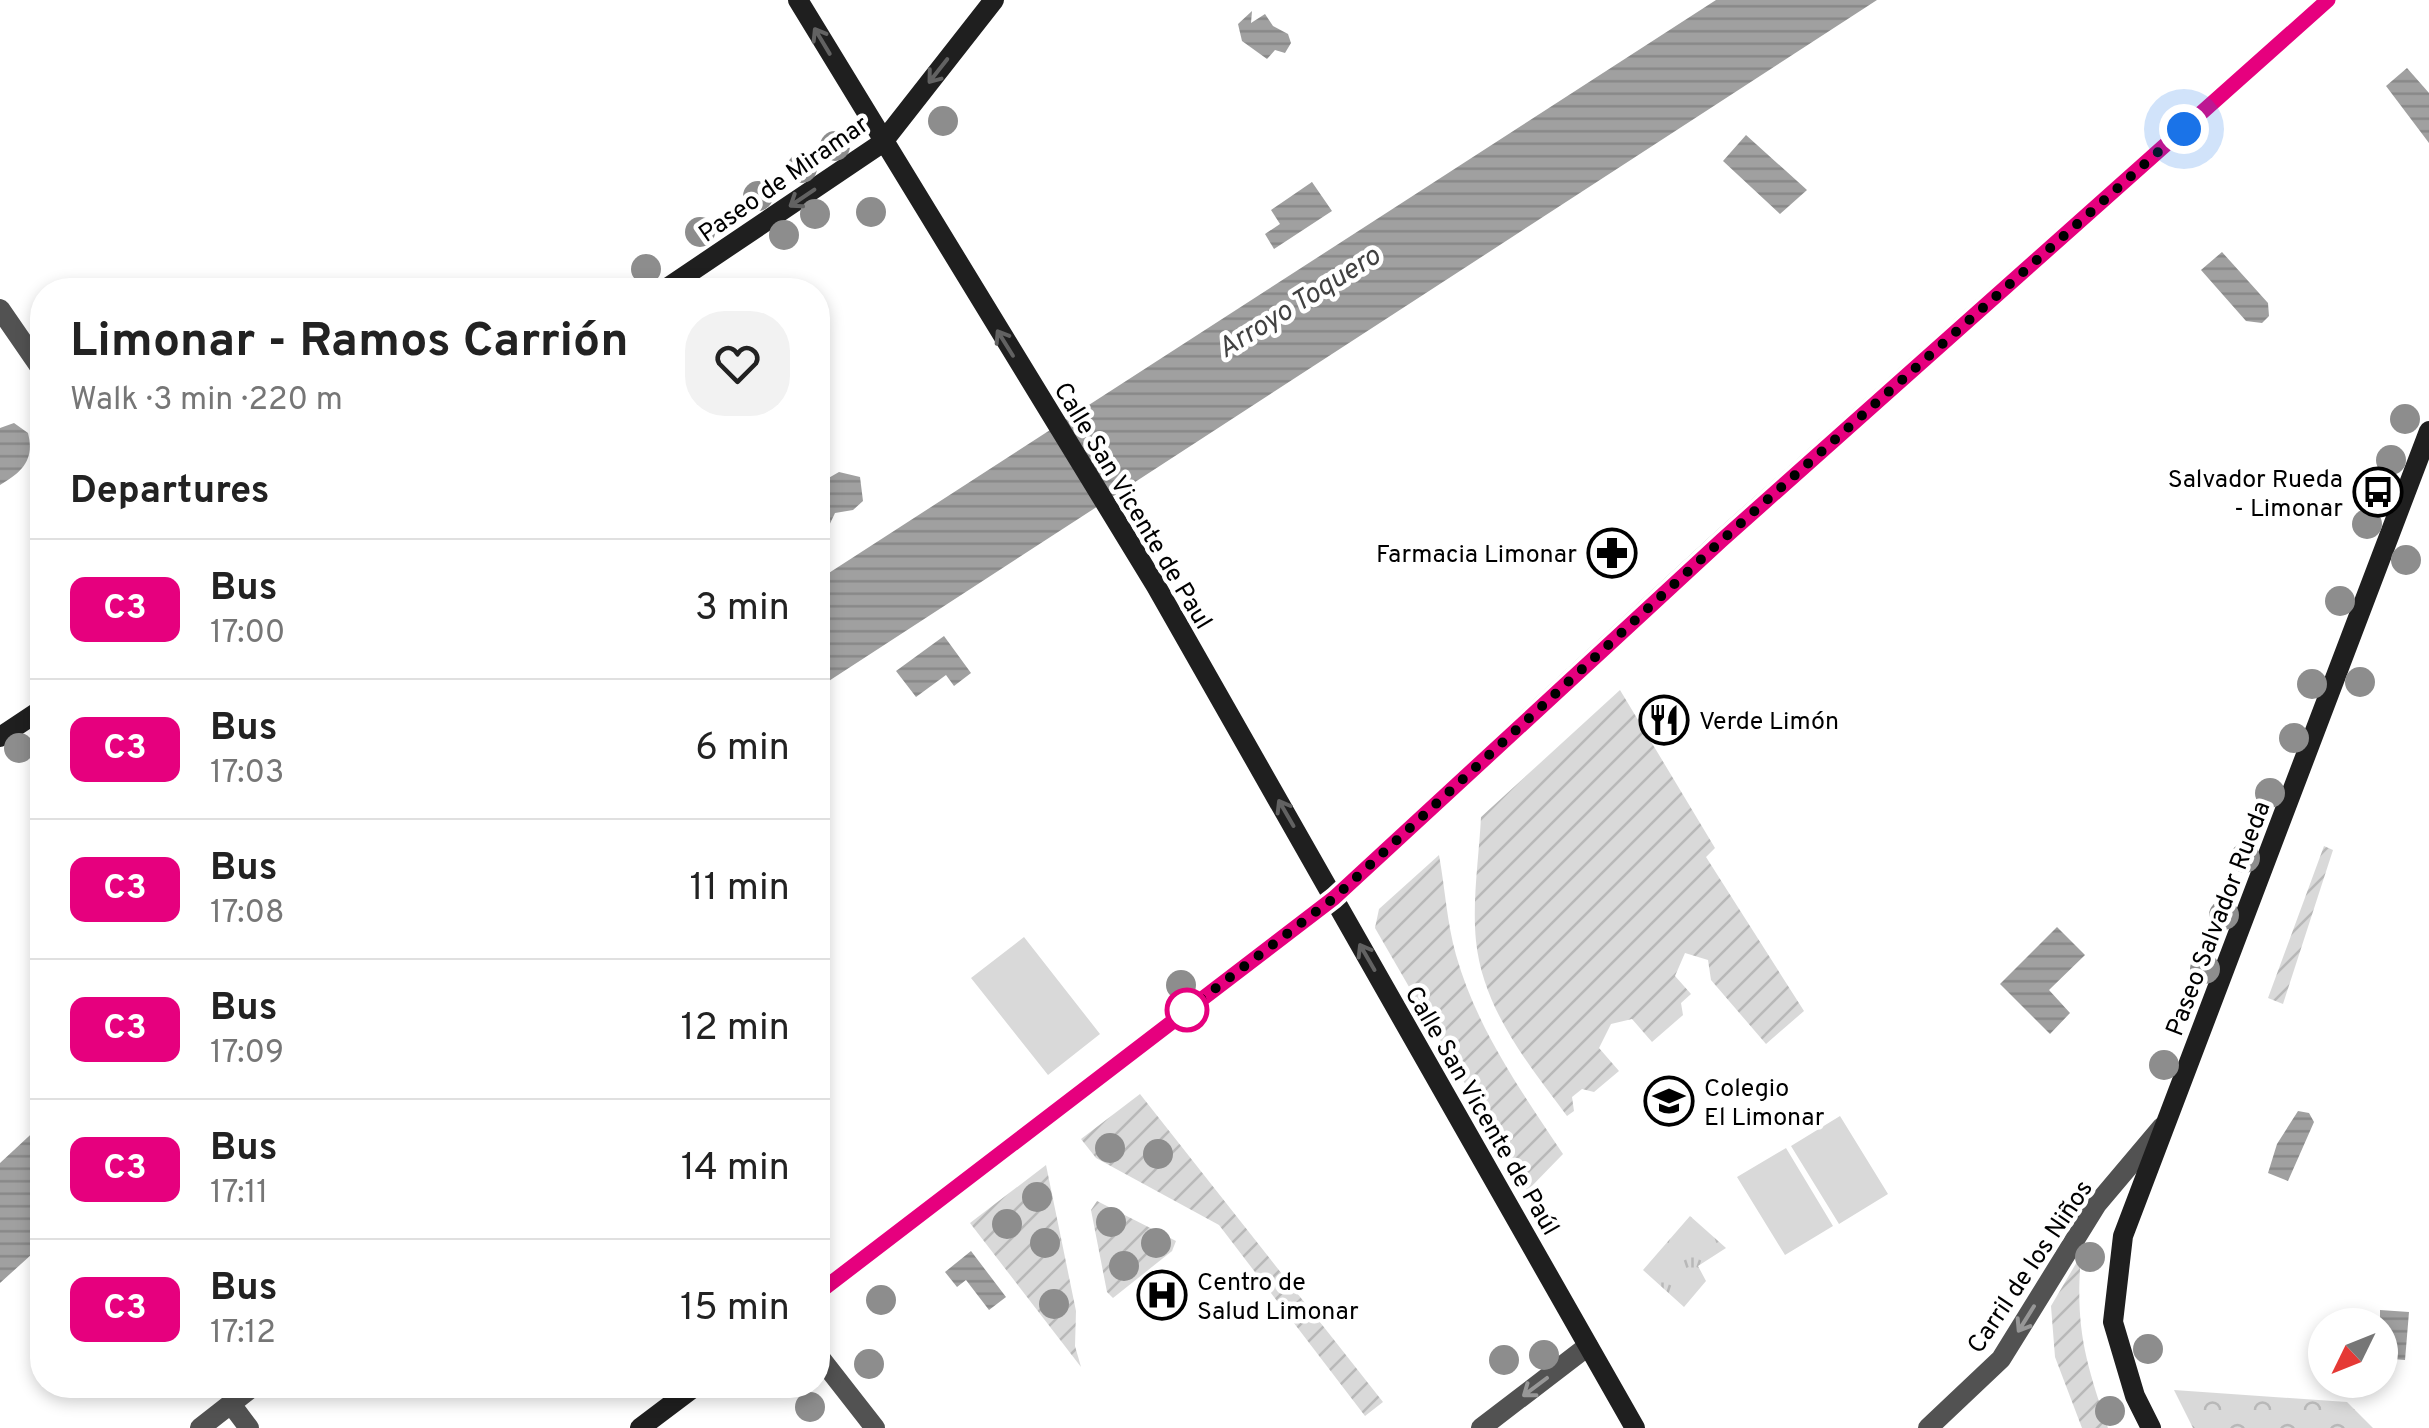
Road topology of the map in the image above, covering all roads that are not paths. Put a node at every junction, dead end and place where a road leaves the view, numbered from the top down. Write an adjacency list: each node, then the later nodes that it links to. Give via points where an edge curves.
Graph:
1 (798, 0): 4 (main road, one-way to 1)
2 (994, 0): 4 (main road, Paseo de Miramar, one-way to 4)
3 (2328, 0): 11 (main road, via 1722,540)
4 (882, 143): 5 (main road, Paseo de Miramar, one-way to 5); 11 (main road, Calle San Vicente de Paul, one-way to 4, via 1156,586)
5 (682, 278)
6 (0, 309): 7 (street)
7 (30, 353)
8 (2429, 431): 12 (main road, Paseo Salvador Rueda)
9 (30, 717): 10 (main road)
10 (0, 738)
11 (1334, 898): 13 (main road); 14 (main road, Calle San Vicente de Paúl, one-way to 11)
12 (2163, 1126): 25 (street, Carril de los Niños, one-way to 25, via 2097,1204 2001,1359); 26 (main road, Paseo Salvador Rueda, via 2123,1236 2113,1322)
13 (830, 1284)
14 (1588, 1346): 23 (street, one-way to 23); 24 (main road, Calle San Vicente de Paúl)
15 (830, 1370): 22 (street)
16 (239, 1398): 18 (street)
17 (680, 1398): 21 (main road)
18 (231, 1404): 19 (street); 20 (street)
19 (200, 1428)
20 (249, 1428)
21 (640, 1428)
22 (875, 1428)
23 (1481, 1428)
24 (1635, 1428)
25 (1928, 1428)
26 (2151, 1428)

